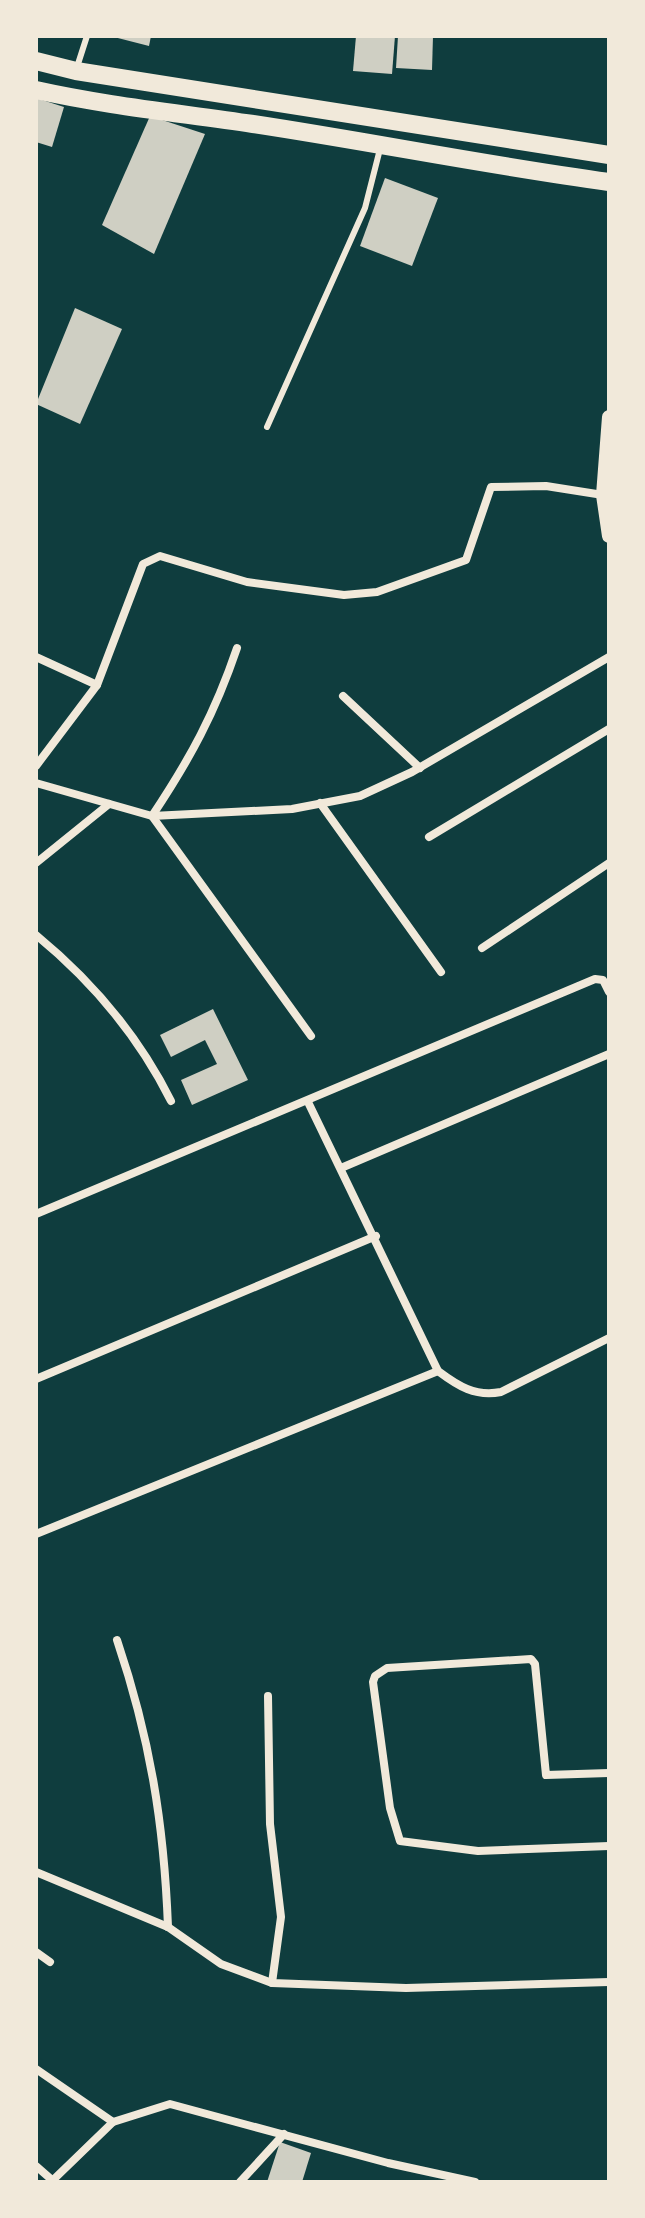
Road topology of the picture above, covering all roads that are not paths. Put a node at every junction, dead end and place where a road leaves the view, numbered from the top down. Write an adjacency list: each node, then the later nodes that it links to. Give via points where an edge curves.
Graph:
1 (87, 36): 3 (lane)
2 (36, 61): 3 (main road)
3 (76, 71): 6 (main road)
4 (36, 90): 5 (main road, via 107,106)
5 (380, 146): 7 (main road); 9 (lane, via 365,208)
6 (609, 155)
7 (609, 182)
8 (609, 417): 10 (street)
9 (267, 427)
10 (603, 495): 11 (street); 15 (street, via 546,486 491,487 466,560 362,595 247,582 160,556 143,564)
11 (609, 536)
12 (237, 648): 23 (street, via 217,706)
13 (36, 657): 15 (street)
14 (609, 657): 19 (street)
15 (97, 685): 18 (street)
16 (343, 696): 19 (street)
17 (609, 729): 24 (street)
18 (36, 766)
19 (420, 768): 21 (street, via 360,796)
20 (36, 783): 22 (street)
21 (320, 803): 23 (street, via 232,814); 29 (street)
22 (109, 804): 23 (street); 25 (street)
23 (152, 816): 31 (street)
24 (429, 837)
25 (36, 863)
26 (609, 863): 28 (street)
27 (36, 935): 33 (street, via 126,1028 152,1062)
28 (482, 948)
29 (441, 972)
30 (609, 992): 34 (street, via 603,980 595,979)
31 (311, 1036)
32 (609, 1054): 35 (street)
33 (171, 1101)
34 (308, 1102): 35 (street); 36 (street)
35 (341, 1168): 37 (street)
36 (36, 1214)
37 (376, 1236): 39 (street); 40 (street)
38 (609, 1338): 39 (street, via 487,1395 471,1392)
39 (438, 1371): 41 (street)
40 (36, 1379)
41 (36, 1534)
42 (117, 1640): 47 (street, via 147,1738 165,1850)
43 (268, 1696): 51 (street, via 270,1824 281,1917)
44 (609, 1773): 45 (street, via 546,1775 531,1659 387,1668 375,1676 390,1808 400,1841 478,1851)
45 (609, 1846)
46 (36, 1872): 47 (street)
47 (168, 1927): 51 (street, via 221,1964)
48 (36, 1952): 49 (street)
49 (50, 1962)
50 (609, 1982): 51 (street, via 406,1988)
51 (272, 1983)
52 (36, 2069): 53 (street)
53 (113, 2122): 54 (street, via 170,2104); 56 (street)
54 (284, 2134): 57 (street); 58 (street)
55 (36, 2166): 56 (street)
56 (52, 2181)
57 (240, 2182)
58 (475, 2182)

